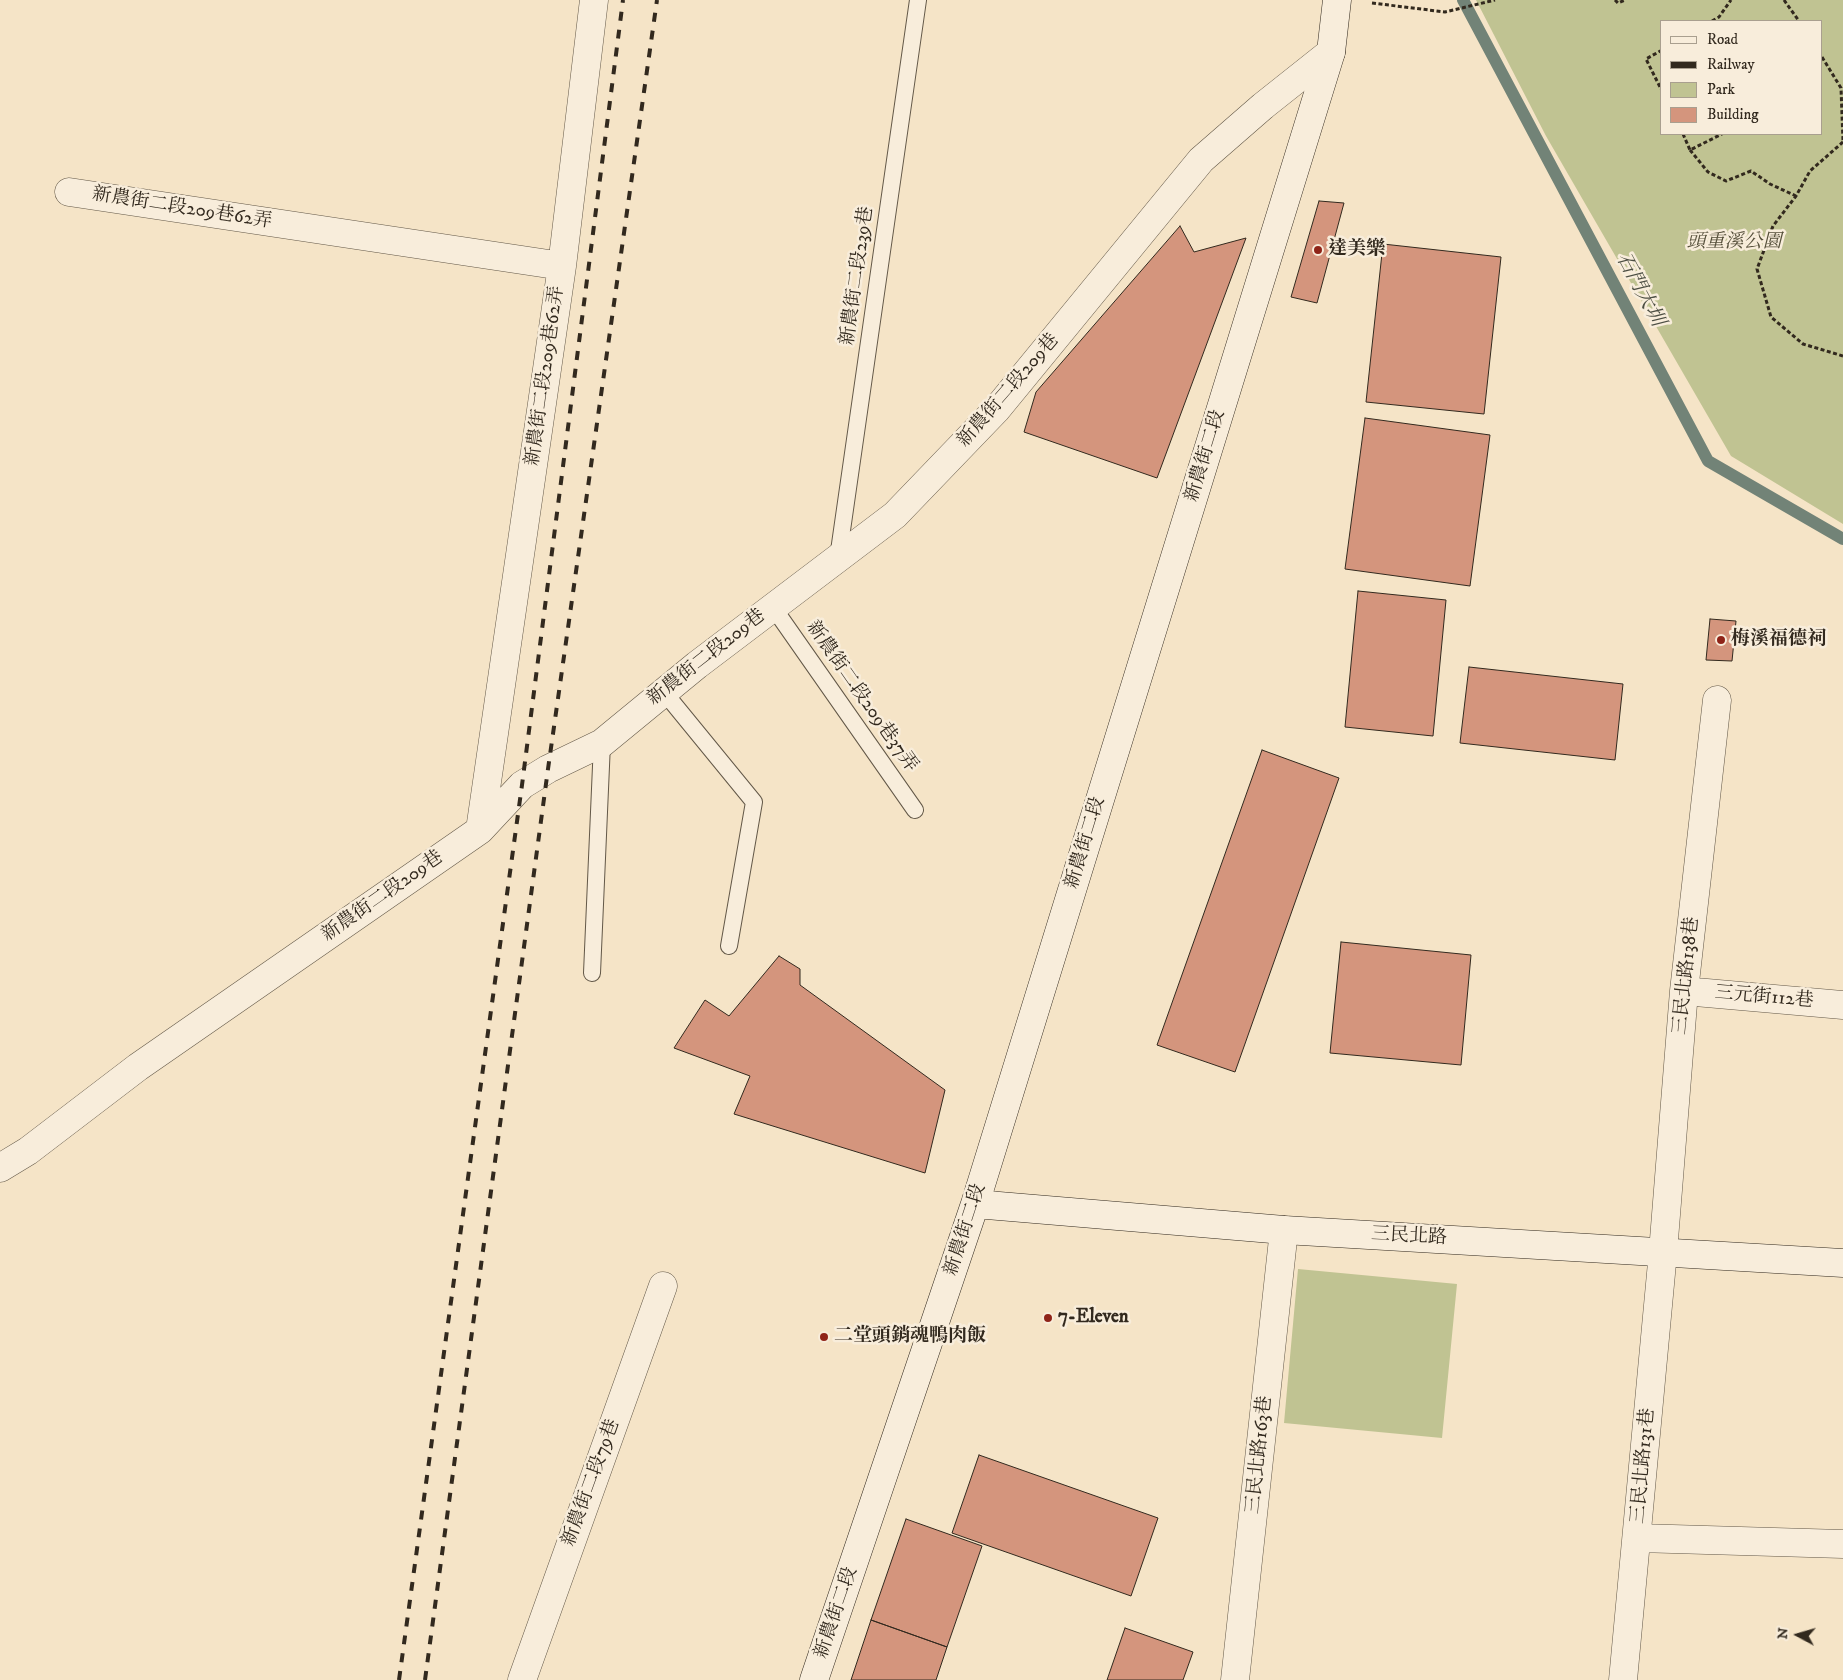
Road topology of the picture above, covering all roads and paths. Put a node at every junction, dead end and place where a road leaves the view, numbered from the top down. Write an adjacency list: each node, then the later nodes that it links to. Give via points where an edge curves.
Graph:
1 (594, 0): 22 (street)
2 (918, 0): 24 (lane, 新農街二段239巷)
3 (1337, 0): 13 (street, 新農街二段)
4 (1493, 0): 9 (path, via 1445,12)
5 (1615, 0): 6 (path, via 1618,3)
6 (1625, 0)
7 (1731, 0): 10 (path)
8 (1784, 0): 11 (path)
9 (1368, 2)
10 (1720, 19)
11 (1798, 20)
12 (1660, 51): 15 (path, via 1646,59)
13 (1331, 52): 24 (street, 新農街二段209巷, via 1201,160 996,410 895,515); 36 (street, 新農街二段)
14 (1823, 59): 18 (path, via 1841,88)
15 (1660, 87)
16 (1682, 135): 19 (path)
17 (1720, 135): 19 (path)
18 (1843, 141): 21 (path, via 1810,172)
19 (1690, 150): 21 (path, via 1708,172 1726,181 1751,171)
20 (69, 192): 22 (street, 新農街二段209巷62弄)
21 (1796, 196): 23 (path, via 1773,226 1758,269 1771,317 1803,344)
22 (562, 266): 30 (street, 新農街二段209巷62弄)
23 (1843, 356)
24 (838, 558): 25 (street, 新農街二段209巷)
25 (773, 607): 26 (street, 新農街二段209巷); 29 (lane, 新農街二段209巷37弄)
26 (664, 692): 28 (street, 新農街二段209巷); 31 (lane, via 754,802)
27 (1717, 700): 33 (street, 三民北路138巷)
28 (602, 742): 30 (street, 新農街二段209巷, via 522,786); 32 (lane)
29 (915, 810)
30 (480, 830): 35 (street, 新農街二段209巷, via 146,1062)
31 (730, 946)
32 (592, 974)
33 (1684, 991): 34 (street, 三元街112巷); 38 (street, 三民北路138巷)
34 (1843, 1005)
35 (0, 1168)
36 (975, 1204): 37 (street, 三民北路); 44 (street, 新農街二段)
37 (1284, 1230): 38 (street, 三民北路); 45 (street, 三民北路163巷)
38 (1663, 1252): 39 (street, 三民北路); 41 (street, 三民北路131巷)
39 (1843, 1264)
40 (662, 1286): 43 (street, 新農街二段79巷)
41 (1638, 1538): 42 (street); 46 (street, 三民北路131巷)
42 (1843, 1544)
43 (522, 1680)
44 (814, 1680)
45 (1235, 1680)
46 (1624, 1680)

